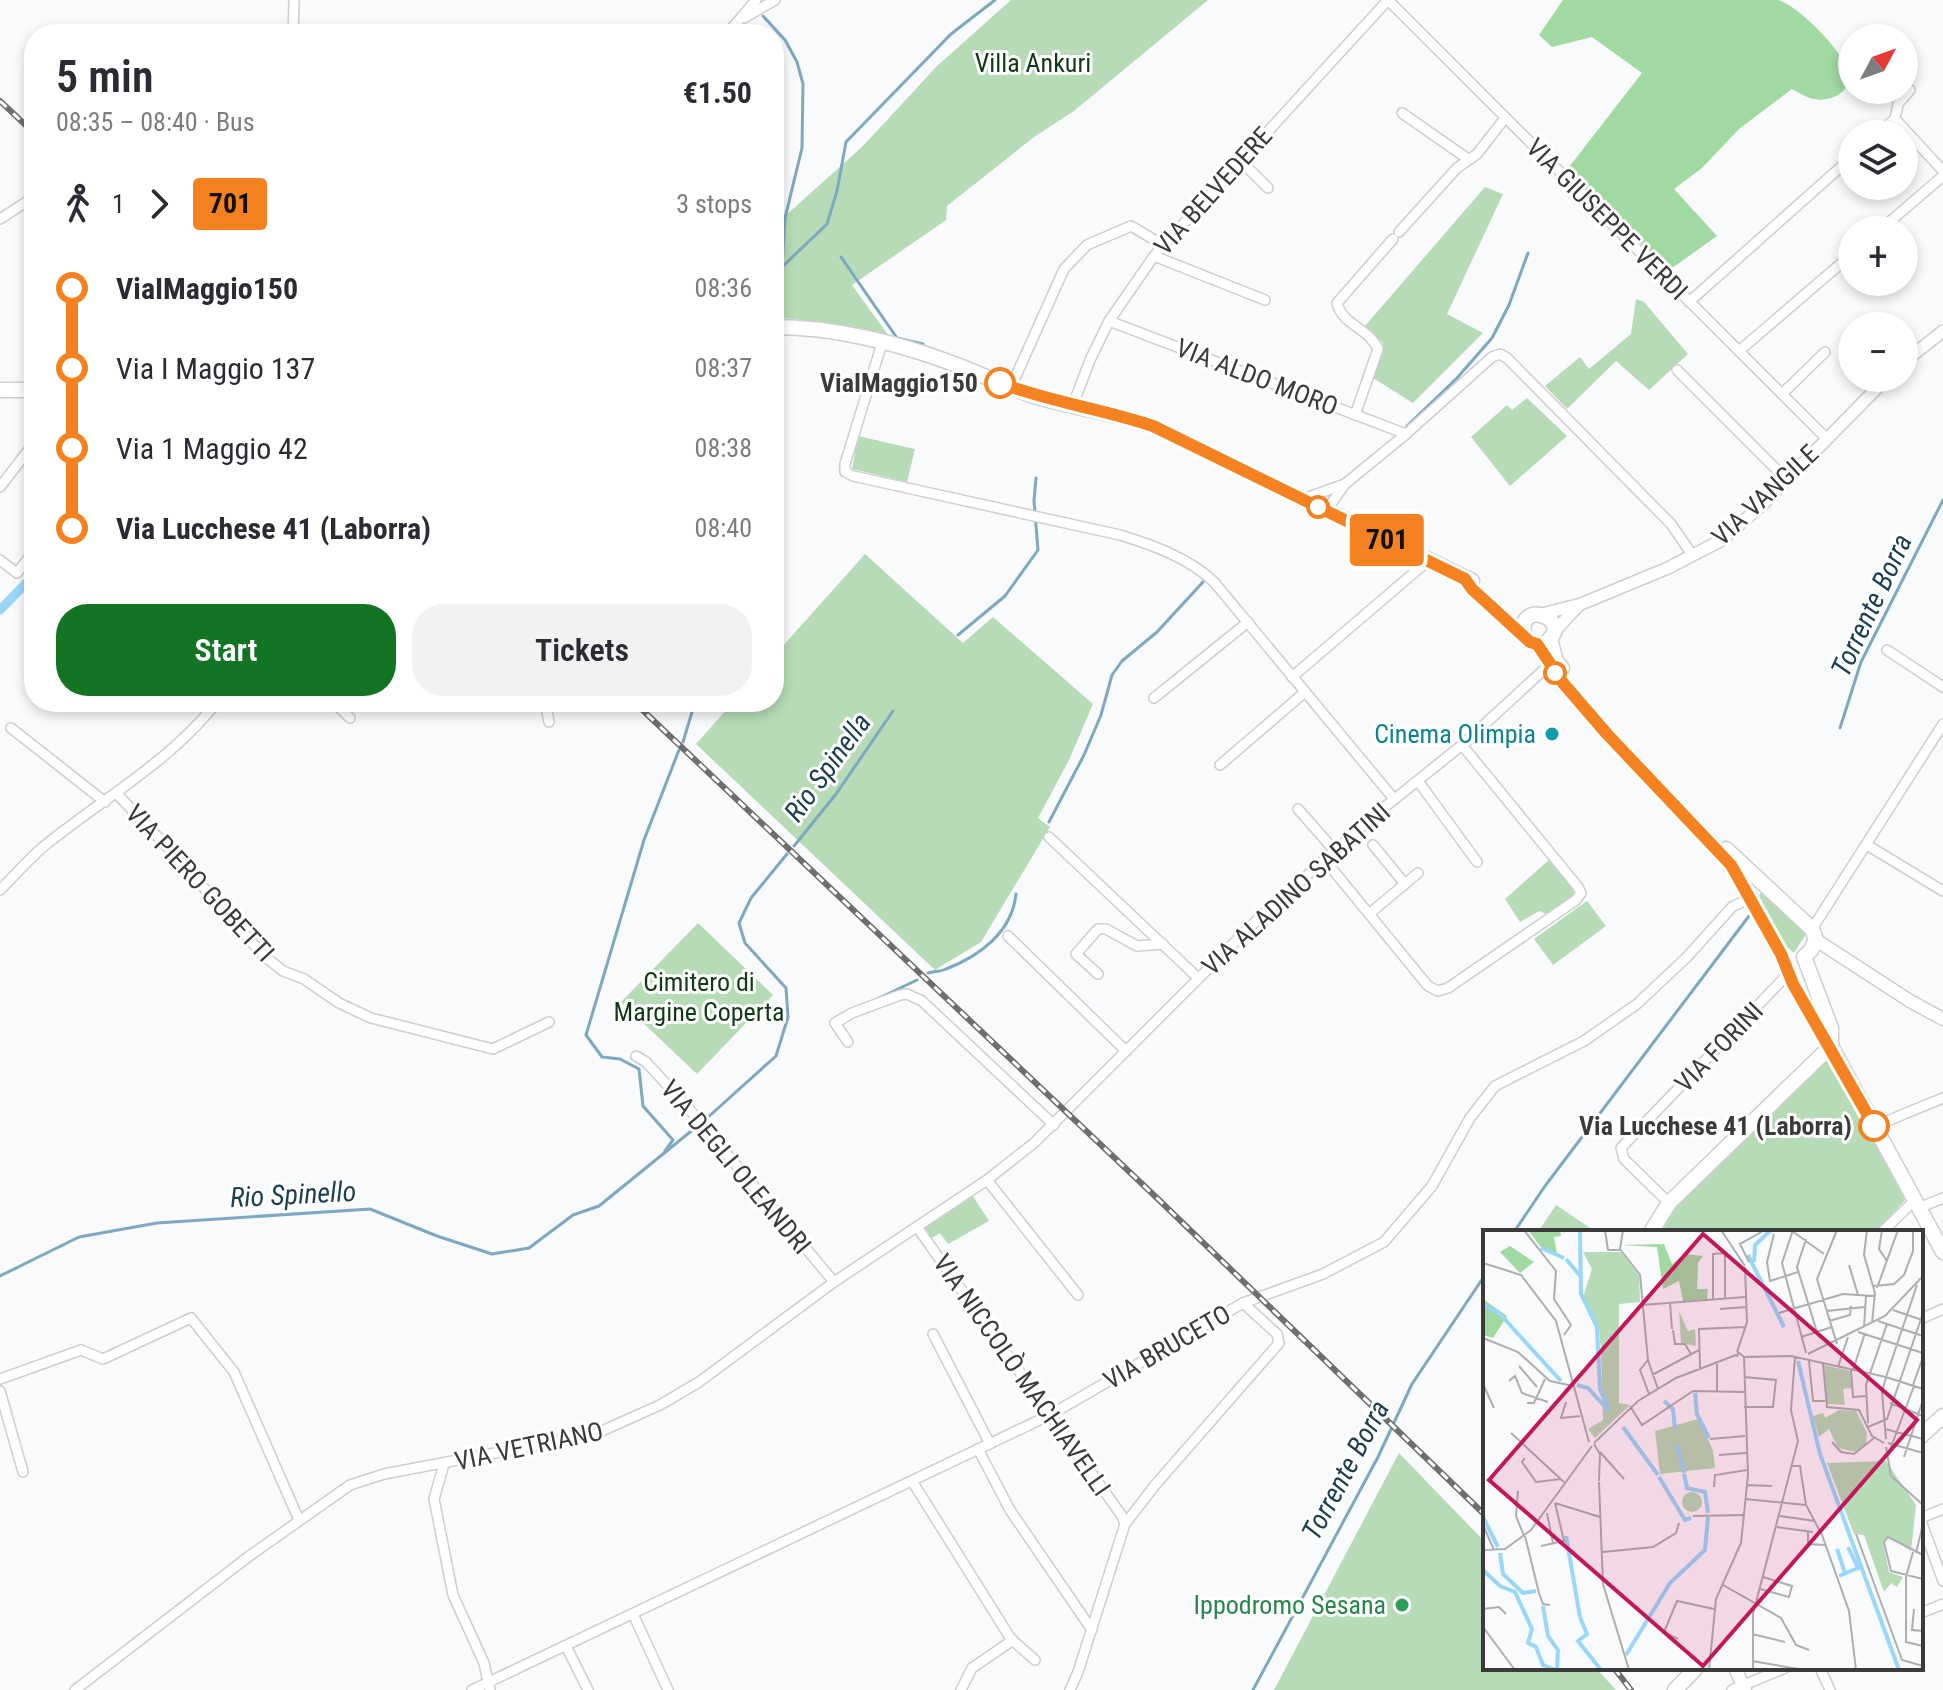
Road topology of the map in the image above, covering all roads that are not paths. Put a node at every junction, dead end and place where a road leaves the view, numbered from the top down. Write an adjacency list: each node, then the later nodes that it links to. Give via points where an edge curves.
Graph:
1 (294, 0): 6 (street)
2 (775, 0): 5 (street)
3 (1388, 0): 10 (street, VIA GIUSEPPE VERDI); 13 (street, VIA BELVEDERE)
4 (750, 3): 5 (street)
5 (738, 21): 7 (street)
6 (293, 24)
7 (735, 24)
8 (1898, 104): 11 (street)
9 (1402, 113): 12 (street)
10 (1505, 118): 12 (street); 24 (street, VIA GIUSEPPE VERDI)
11 (1895, 119): 15 (street)
12 (1468, 159): 39 (street, via 1337,303 1378,349)
13 (1240, 160): 16 (street); 20 (street, VIA BELVEDERE)
14 (1838, 169): 24 (street)
15 (1943, 173): 18 (street)
16 (1268, 188)
17 (24, 203): 19 (street)
18 (1895, 216)
19 (0, 219)
20 (1163, 245): 21 (street, VIA BELVEDERE); 33 (street, via 1131,226 1087,245 1064,269)
21 (1154, 256): 23 (street); 25 (street, VIA BELVEDERE)
22 (1838, 266): 30 (street)
23 (1265, 300)
24 (1689, 302): 30 (street, VIA GIUSEPPE VERDI)
25 (1109, 321): 38 (street, VIA BELVEDERE); 39 (street, VIA ALDO MORO)
26 (784, 328): 28 (main road)
27 (1943, 334): 29 (street)
28 (882, 343): 33 (main road); 56 (street, via 845,472 1129,538 1209,577)
29 (1918, 349)
30 (1739, 351): 37 (street, VIA GIUSEPPE VERDI)
31 (1825, 352): 37 (street)
32 (1677, 370): 43 (street)
33 (1011, 387): 38 (main road)
34 (0, 390): 35 (main road)
35 (24, 390)
36 (1873, 392): 41 (street, VIA VANGILE)
37 (1782, 394): 41 (street, VIA GIUSEPPE VERDI)
38 (1073, 405): 46 (main road, via 1153,426)
39 (1355, 415): 40 (street, VIA ALDO MORO)
40 (1406, 434): 44 (street); 48 (street, via 1500,354 1671,524)
41 (1826, 438): 43 (street, VIA VANGILE)
42 (24, 456): 45 (street)
43 (1786, 479): 48 (street, VIA VANGILE, via 1731,532)
44 (1345, 484): 46 (street); 47 (street)
45 (0, 487)
46 (1301, 499): 47 (main road)
47 (1326, 511): 50 (main road)
48 (1693, 556): 53 (street, VIA VANGILE)
49 (0, 560): 51 (street, via 17,573)
50 (1429, 560): 52 (main road); 60 (street)
51 (24, 564)
52 (1465, 579): 55 (main road, via 1482,587 1509,613); 57 (main road)
53 (1581, 604): 54 (street); 57 (street)
54 (1542, 614): 55 (main road); 57 (main road, via 1552,622)
55 (1527, 620): 57 (main road, via 1524,626)
56 (1248, 622): 60 (street); 63 (street)
57 (1541, 638): 59 (main road); 85 (main road, via 1605,719 1707,831)
58 (1887, 650): 61 (street)
59 (1549, 665): 71 (street, VIA ALADINO SABATINI); 89 (main road, via 1731,865)
60 (1292, 677): 62 (street)
61 (1943, 687)
62 (1305, 692): 72 (street); 75 (street)
63 (1154, 698)
64 (209, 712): 74 (street)
65 (344, 712): 67 (street)
66 (547, 712): 68 (street)
67 (350, 718)
68 (549, 722)
69 (1943, 724): 80 (street)
70 (11, 728): 76 (street)
71 (1462, 745): 73 (street, VIA ALADINO SABATINI); 90 (street, via 1578,887 1579,898 1441,991 1428,986)
72 (1220, 765)
73 (1418, 781): 75 (street, VIA ALADINO SABATINI); 83 (street)
74 (116, 793): 76 (street); 100 (street, VIA PIERO GOBETTI, via 263,955 339,1003 371,1018 493,1049)
75 (1394, 799): 81 (street, VIA ALADINO SABATINI)
76 (105, 802): 87 (street, via 40,849)
77 (1298, 809): 81 (street)
78 (1049, 837): 93 (street)
79 (1373, 845): 86 (street)
80 (1867, 845): 88 (street); 91 (street)
81 (1334, 850): 82 (street, VIA ALADINO SABATINI)
82 (1324, 859): 90 (street); 98 (street, VIA ALADINO SABATINI)
83 (1477, 862)
84 (1418, 873): 86 (street)
85 (1765, 883): 89 (main road); 91 (main road)
86 (1405, 884): 90 (street)
87 (0, 890)
88 (1943, 891)
89 (1748, 896): 94 (main road); 119 (street, VIA BRUCETO, via 1618,1019 1495,1086 1470,1118 1432,1186 1384,1242 1323,1274)
90 (1369, 914)
91 (1814, 934): 95 (main road); 99 (main road)
92 (1008, 936): 103 (street)
93 (1163, 944): 96 (street, via 1140,947 1100,928 1076,954); 98 (street)
94 (1781, 954): 95 (main road); 97 (main road)
95 (1804, 957): 102 (main road, via 1831,1028)
96 (1098, 974)
97 (1787, 975): 102 (main road); 110 (street, VIA FORINI, via 1626,1142 1621,1154)
98 (1197, 977): 103 (street, VIA ALADINO SABATINI)
99 (1943, 1019)
100 (549, 1022)
101 (848, 1042): 106 (street, via 835,1023 907,994 922,1001)
102 (1831, 1046): 107 (main road); 110 (main road)
103 (1126, 1051): 106 (street, VIA ALADINO SABATINI)
104 (636, 1056): 117 (street, VIA DEGLI OLEANDRI, via 696,1117)
105 (1943, 1098): 107 (street)
106 (1054, 1125): 108 (street, VIA VETRIANO)
107 (1875, 1126): 111 (main road)
108 (987, 1180): 112 (street, VIA VETRIANO); 118 (street)
109 (1943, 1198): 111 (street)
110 (1669, 1203): 113 (main road)
111 (1917, 1204): 114 (street); 115 (main road)
112 (917, 1227): 117 (street, VIA VETRIANO); 125 (street, VIA NICCOLÒ MACHIAVELLI)
113 (1652, 1230)
114 (1884, 1230)
115 (1938, 1234): 116 (main road)
116 (1943, 1252)
117 (834, 1282): 130 (street, VIA VETRIANO, via 699,1382 627,1422 595,1434)
118 (1078, 1295)
119 (1243, 1303): 125 (street, VIA BRUCETO); 136 (street, via 1277,1334 1279,1343)
120 (1943, 1309): 121 (street)
121 (1923, 1318)
122 (933, 1334): 128 (street)
123 (0, 1379): 135 (street, via 81,1350 103,1359 191,1318 234,1372)
124 (0, 1391): 131 (street)
125 (1050, 1415): 128 (street, VIA BRUCETO); 136 (street, VIA NICCOLÒ MACHIAVELLI)
126 (1943, 1416): 127 (main road)
127 (1923, 1434)
128 (990, 1444): 129 (street, VIA BRUCETO)
129 (978, 1449): 132 (street, VIA BRUCETO); 142 (street, via 1010,1510)
130 (444, 1464): 135 (street, VIA VETRIANO, via 350,1485); 150 (street, via 434,1499 453,1595)
131 (23, 1472)
132 (912, 1481): 141 (street, VIA BRUCETO); 143 (street)
133 (1943, 1509): 134 (street)
134 (1923, 1518)
135 (299, 1520): 151 (street, VIA VETRIANO)
136 (1125, 1524): 142 (street)
137 (1923, 1525): 138 (street)
138 (1943, 1581)
139 (1943, 1604): 140 (street)
140 (1923, 1612)
141 (633, 1614): 144 (street, VIA BRUCETO); 154 (street)
142 (1092, 1630): 156 (street)
143 (1013, 1640): 145 (street); 155 (street, via 972,1668)
144 (566, 1646): 150 (street, VIA BRUCETO); 153 (street)
145 (1035, 1660)
146 (1697, 1670): 157 (main road)
147 (1778, 1670): 149 (street)
148 (1821, 1670): 158 (street)
149 (1739, 1682)
150 (490, 1685): 152 (street, VIA BRUCETO)
151 (75, 1690)
152 (472, 1690)
153 (588, 1690)
154 (668, 1690)
155 (961, 1690)
156 (1070, 1690)
157 (1675, 1690)
158 (1830, 1690)

